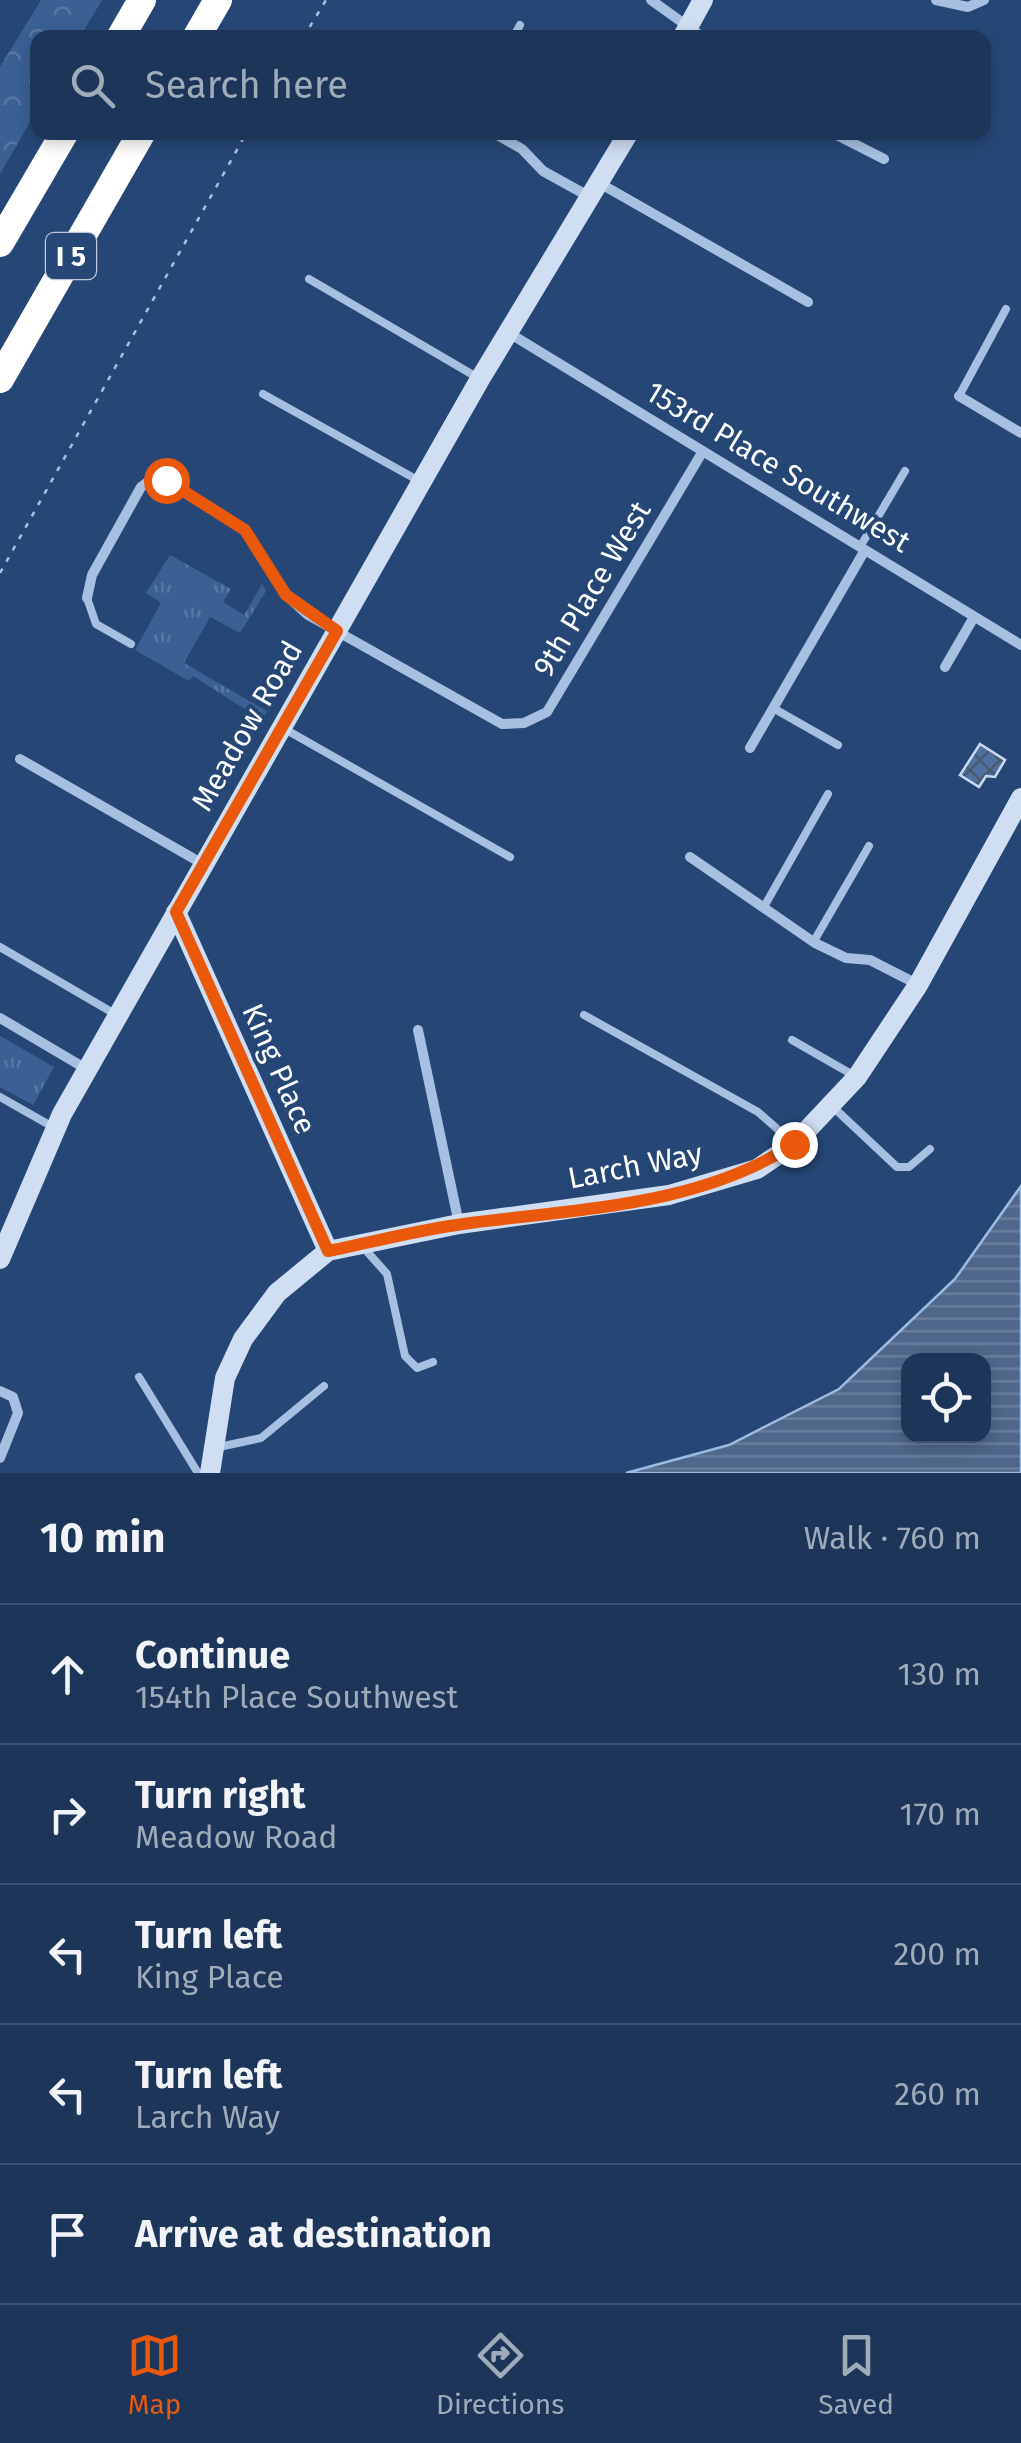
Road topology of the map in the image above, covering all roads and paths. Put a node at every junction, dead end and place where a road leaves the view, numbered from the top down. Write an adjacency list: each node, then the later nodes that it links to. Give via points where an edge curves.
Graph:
1 (142, 0): 9 (highway)
2 (218, 0): 10 (highway)
3 (326, 0): 11 (path)
4 (650, 0): 13 (street)
5 (704, 0): 14 (street)
6 (936, 0): 7 (street, via 968,7)
7 (984, 0)
8 (520, 24): 12 (lane)
9 (125, 30)
10 (201, 30)
11 (308, 30)
12 (517, 30)
13 (686, 30)
14 (693, 30)
15 (60, 140): 23 (highway, I 5)
16 (137, 140): 28 (highway, I 5)
17 (243, 140): 37 (path)
18 (507, 140): 22 (street, via 543,171)
19 (625, 140): 22 (street, Meadow Road)
20 (847, 140): 21 (street)
21 (884, 159)
22 (596, 191): 25 (street); 27 (street, Meadow Road)
23 (0, 243)
24 (309, 279): 29 (lane)
25 (808, 302)
26 (1006, 310): 31 (lane)
27 (508, 332): 29 (street, Meadow Road); 33 (street, 153rd Place Southwest)
28 (0, 378)
29 (480, 380): 35 (street, Meadow Road)
30 (263, 394): 35 (lane)
31 (959, 396): 32 (street)
32 (1021, 433)
33 (703, 451): 36 (street, 153rd Place Southwest); 40 (street, 9th Place West, via 547,712 502,724)
34 (905, 471): 36 (lane)
35 (421, 482): 40 (street, Meadow Road)
36 (862, 548): 39 (street, 153rd Place Southwest); 44 (street)
37 (0, 573)
38 (87, 598): 40 (street, via 92,575 153,478 233,520 254,541 286,595); 41 (lane, via 96,624)
39 (974, 617): 42 (street, 153rd Place Southwest); 43 (street)
40 (337, 631): 45 (street, Meadow Road)
41 (131, 644)
42 (1021, 645)
43 (945, 667)
44 (773, 708): 46 (lane); 47 (street)
45 (283, 728): 53 (lane); 54 (street, Meadow Road)
46 (838, 745)
47 (750, 748)
48 (20, 758): 54 (street)
49 (828, 794): 55 (lane)
50 (1021, 798): 59 (street, Larch Way)
51 (870, 846): 57 (lane)
52 (690, 857): 55 (street)
53 (510, 858)
54 (202, 864): 56 (street, Meadow Road)
55 (765, 905): 57 (street)
56 (176, 912): 61 (street, Meadow Road); 75 (street, King Place)
57 (814, 941): 59 (street)
58 (0, 947): 61 (lane)
59 (918, 985): 66 (street, Larch Way)
60 (584, 1015): 70 (lane, via 758,1112)
61 (119, 1016): 65 (street, Meadow Road)
62 (0, 1018): 65 (street)
63 (418, 1030): 72 (street)
64 (792, 1040): 66 (lane)
65 (88, 1070): 69 (street, Meadow Road)
66 (857, 1077): 68 (street, Larch Way)
67 (0, 1098): 69 (lane)
68 (833, 1106): 70 (street, Larch Way); 71 (lane, via 897,1167 910,1167)
69 (56, 1128): 73 (street, Meadow Road)
70 (794, 1144): 72 (street, Larch Way, via 757,1169 670,1195)
71 (930, 1149)
72 (459, 1224): 74 (street, Larch Way)
73 (5, 1230): 76 (street, Meadow Road)
74 (360, 1244): 75 (street, Larch Way); 77 (lane, via 387,1274 406,1356 417,1368)
75 (328, 1251): 81 (street, Larch Way, via 277,1293 243,1339 225,1378)
76 (0, 1259)
77 (433, 1362)
78 (139, 1377): 83 (lane)
79 (324, 1386): 81 (lane, via 261,1438)
80 (0, 1391): 82 (street, via 18,1409)
81 (214, 1447): 84 (street, Larch Way)
82 (0, 1458)
83 (198, 1473)
84 (210, 1473)

